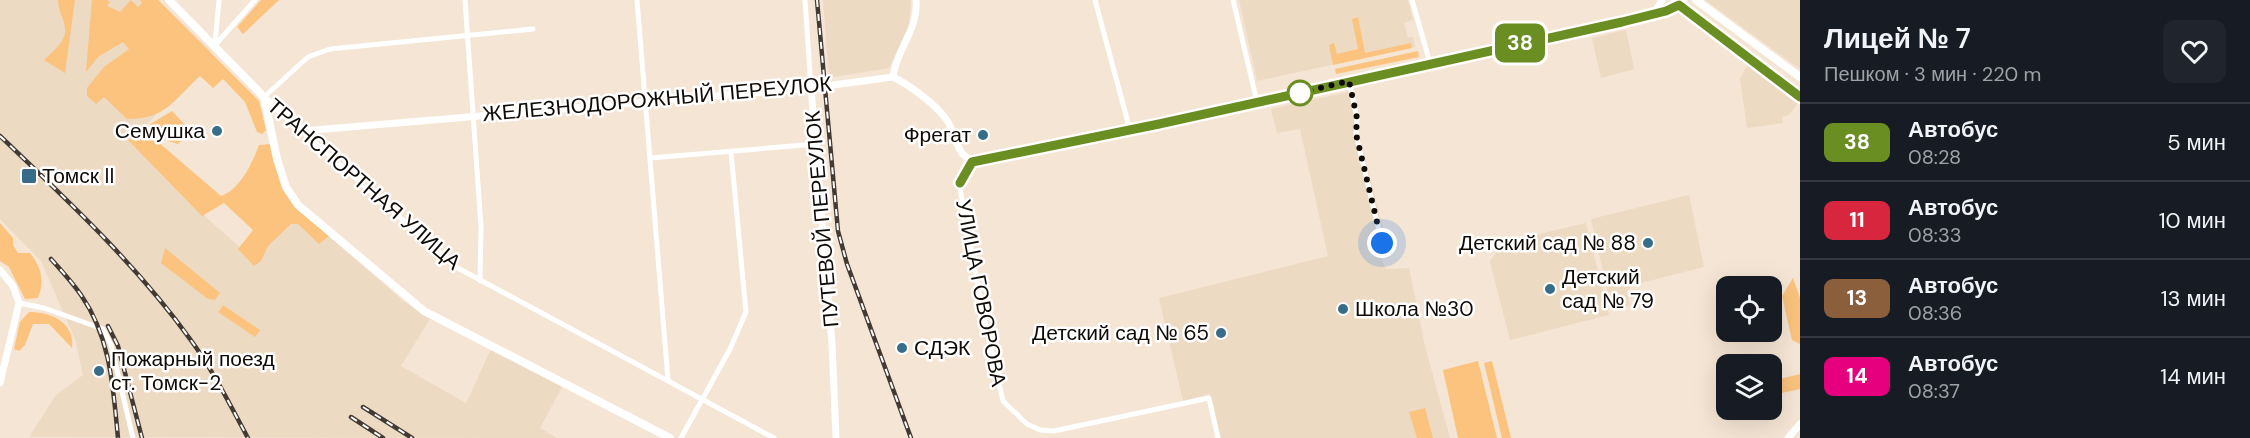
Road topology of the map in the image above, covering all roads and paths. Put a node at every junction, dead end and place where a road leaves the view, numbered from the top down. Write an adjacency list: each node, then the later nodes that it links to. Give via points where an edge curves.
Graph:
1 (168, 0): 17 (main road, ТРАНСПОРТНАЯ УЛИЦА)
2 (219, 0): 17 (street)
3 (255, 0): 17 (street)
4 (465, 0): 16 (street)
5 (637, 0): 27 (street)
6 (805, 0): 24 (street, ПУТЕВОЙ ПЕРЕУЛОК)
7 (916, 0): 20 (street, via 914,25)
8 (1095, 0): 30 (street)
9 (1233, 0): 28 (street)
10 (1413, 0): 18 (street)
11 (1662, 0): 14 (street)
12 (1696, 0): 19 (main road)
13 (1679, 2): 14 (street); 23 (main road)
14 (1654, 14): 18 (street)
15 (533, 29): 16 (street)
16 (466, 38): 25 (street, via 330,49 308,57); 29 (street)
17 (215, 45): 25 (main road, ТРАНСПОРТНАЯ УЛИЦА)
18 (1430, 63): 22 (street)
19 (1788, 68): 21 (main road); 23 (main road)
20 (893, 77): 24 (street, ЖЕЛЕЗНОДОРОЖНЫЙ ПЕРЕУЛОК); 35 (street, via 946,119 962,155)
21 (1800, 77)
22 (1349, 81): 28 (street); 36 (street, via 1357,118 1356,134)
23 (1779, 81): 26 (main road)
24 (811, 88): 27 (street, ЖЕЛЕЗНОДОРОЖНЫЙ ПЕРЕУЛОК); 32 (street, ПУТЕВОЙ ПЕРЕУЛОК)
25 (264, 97): 31 (street, ТРАНСПОРТНАЯ УЛИЦА); 45 (main road, via 277,159 286,187 298,205 405,297 424,311)
26 (1800, 97)
27 (645, 102): 29 (street, ЖЕЛЕЗНОДОРОЖНЫЙ ПЕРЕУЛОК); 34 (street)
28 (1257, 102): 30 (street)
29 (475, 114): 31 (street, ЖЕЛЕЗНОДОРОЖНЫЙ ПЕРЕУЛОК); 38 (street)
30 (1130, 130): 35 (street)
31 (302, 131): 38 (street, ТРАНСПОРТНАЯ УЛИЦА, via 437,252)
32 (816, 144): 33 (street); 48 (street, ПУТЕВОЙ ПЕРЕУЛОК)
33 (731, 152): 34 (street); 42 (street, via 746,312)
34 (650, 158): 40 (street)
35 (972, 162): 49 (street, УЛИЦА ГОВОРОВА, via 960,183 1003,401 1027,424 1054,431 1209,398)
36 (1382, 243)
37 (0, 270): 39 (street, via 13,286)
38 (480, 281): 40 (street, ТРАНСПОРТНАЯ УЛИЦА)
39 (19, 303): 41 (street); 44 (street, via 104,329)
40 (668, 380): 42 (street, ТРАНСПОРТНАЯ УЛИЦА)
41 (0, 383)
42 (703, 398): 46 (street); 47 (street, ТРАНСПОРТНАЯ УЛИЦА)
43 (1800, 424): 50 (street)
44 (133, 438)
45 (670, 438)
46 (681, 438)
47 (774, 438)
48 (836, 438)
49 (1218, 438)
50 (1788, 438)

